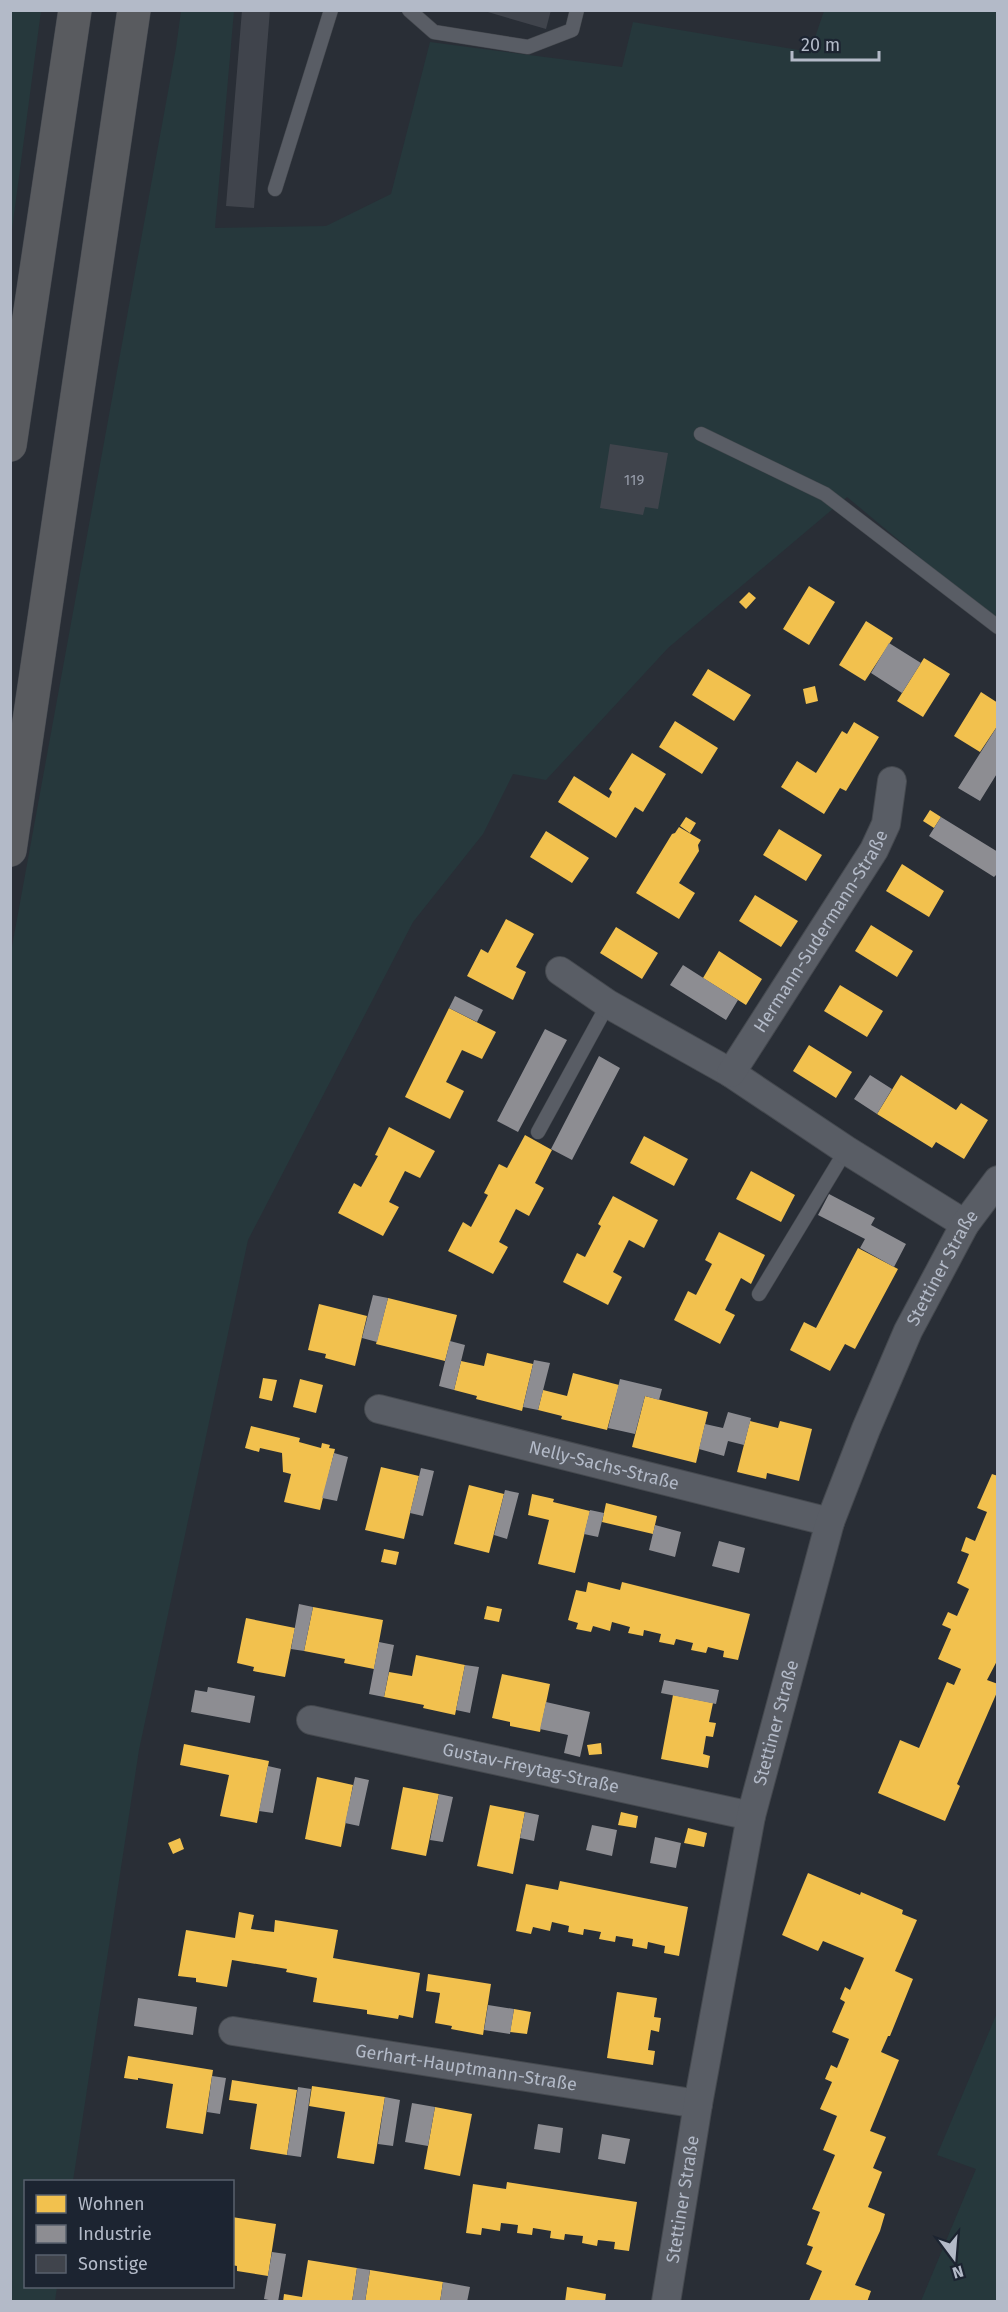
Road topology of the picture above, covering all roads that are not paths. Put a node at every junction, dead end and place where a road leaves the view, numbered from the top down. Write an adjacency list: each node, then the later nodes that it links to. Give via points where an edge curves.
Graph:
1 (75, 10): 8 (highway)
2 (134, 10): 11 (highway)
3 (331, 10): 6 (lane)
4 (409, 10): 5 (lane, via 434,32 528,47 572,30)
5 (577, 10)
6 (275, 189)
7 (701, 434): 9 (lane, via 825,494)
8 (10, 445)
9 (998, 627)
10 (892, 781): 14 (street, Hermann-Sudermann-Straße, via 886,824 874,850)
11 (10, 850)
12 (560, 971): 13 (street)
13 (608, 1004): 14 (street); 15 (lane)
14 (731, 1073): 16 (street)
15 (538, 1132)
16 (846, 1150): 18 (street); 19 (lane)
17 (998, 1180): 18 (street, Stettiner Straße)
18 (965, 1224): 21 (street, Stettiner Straße, via 908,1331)
19 (759, 1294)
20 (379, 1409): 21 (street, Nelly-Sachs-Straße)
21 (830, 1522): 23 (street, Stettiner Straße)
22 (311, 1720): 23 (street, Gustav-Freytag-Straße)
23 (751, 1816): 25 (street, Stettiner Straße)
24 (233, 2031): 25 (street, Gerhart-Hauptmann-Straße)
25 (698, 2104): 26 (street, Stettiner Straße)
26 (666, 2301)

